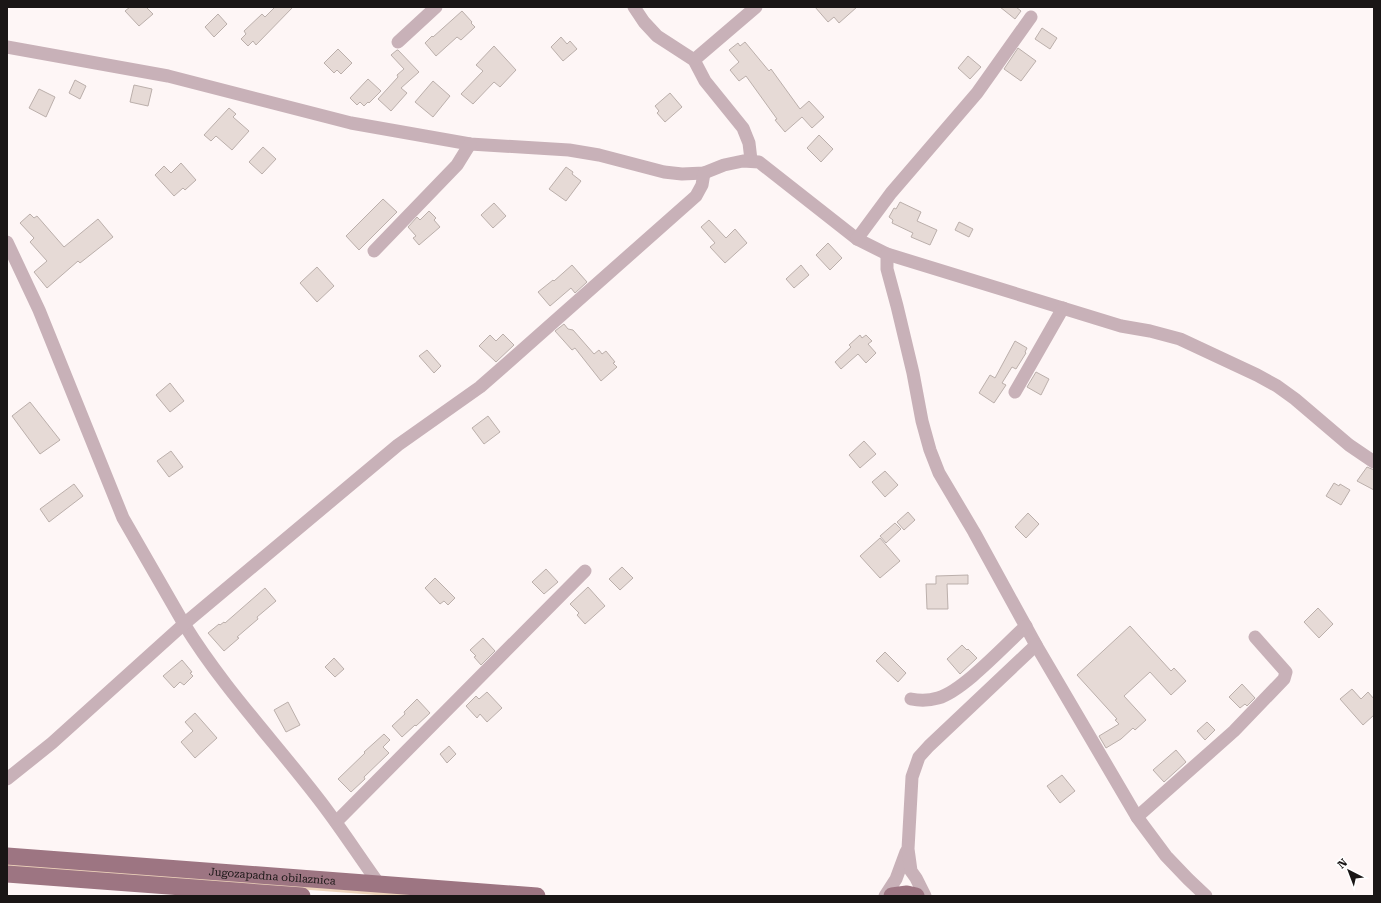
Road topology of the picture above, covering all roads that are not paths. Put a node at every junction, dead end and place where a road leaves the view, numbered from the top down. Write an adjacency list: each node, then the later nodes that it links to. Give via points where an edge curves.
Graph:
1 (436, 7): 5 (street)
2 (634, 7): 7 (street, via 657,36)
3 (756, 7): 7 (street)
4 (1032, 17): 11 (street, via 977,93 892,193)
5 (398, 42)
6 (7, 47): 8 (street, via 168,76 350,123)
7 (694, 60): 9 (street, via 705,81 745,131)
8 (470, 144): 10 (street, via 569,150 672,173); 13 (street, via 457,165)
9 (751, 160): 10 (street, via 732,163); 11 (street, via 758,162)
10 (704, 173): 19 (street, via 702,185 696,196 498,372 398,445)
11 (857, 239): 14 (street)
12 (7, 242): 19 (street, via 39,310 123,518)
13 (374, 251)
14 (887, 254): 15 (street); 20 (street, via 887,269 930,450 939,472)
15 (1063, 308): 16 (street); 17 (street, via 1121,326 1180,339 1257,375 1295,399 1349,445)
16 (1016, 392)
17 (1374, 462)
18 (586, 571): 26 (street)
19 (184, 624): 24 (street, via 52,743); 26 (street, via 231,690)
20 (1026, 626): 22 (street); 23 (street, via 953,691 939,698 924,701)
21 (1255, 637): 25 (street, via 1286,672 1284,679 1234,731)
22 (1036, 645): 25 (street); 27 (street, via 919,757 912,777)
23 (911, 699)
24 (7, 779)
25 (1137, 817): 37 (street, via 1166,856)
26 (336, 822): 30 (street)
27 (908, 849): 33 (street, via 900,871); 36 (street, via 911,871)
28 (7, 856): 30 (main road, Jugozapadna obilaznica)
29 (7, 874): 31 (main road, Jugozapadna obilaznica)
30 (379, 884): 32 (main road, Jugozapadna obilaznica)
31 (302, 896)
32 (537, 896)
33 (886, 896)
34 (892, 896): 35 (main road)
35 (916, 896)
36 (925, 896)
37 (1206, 896)

